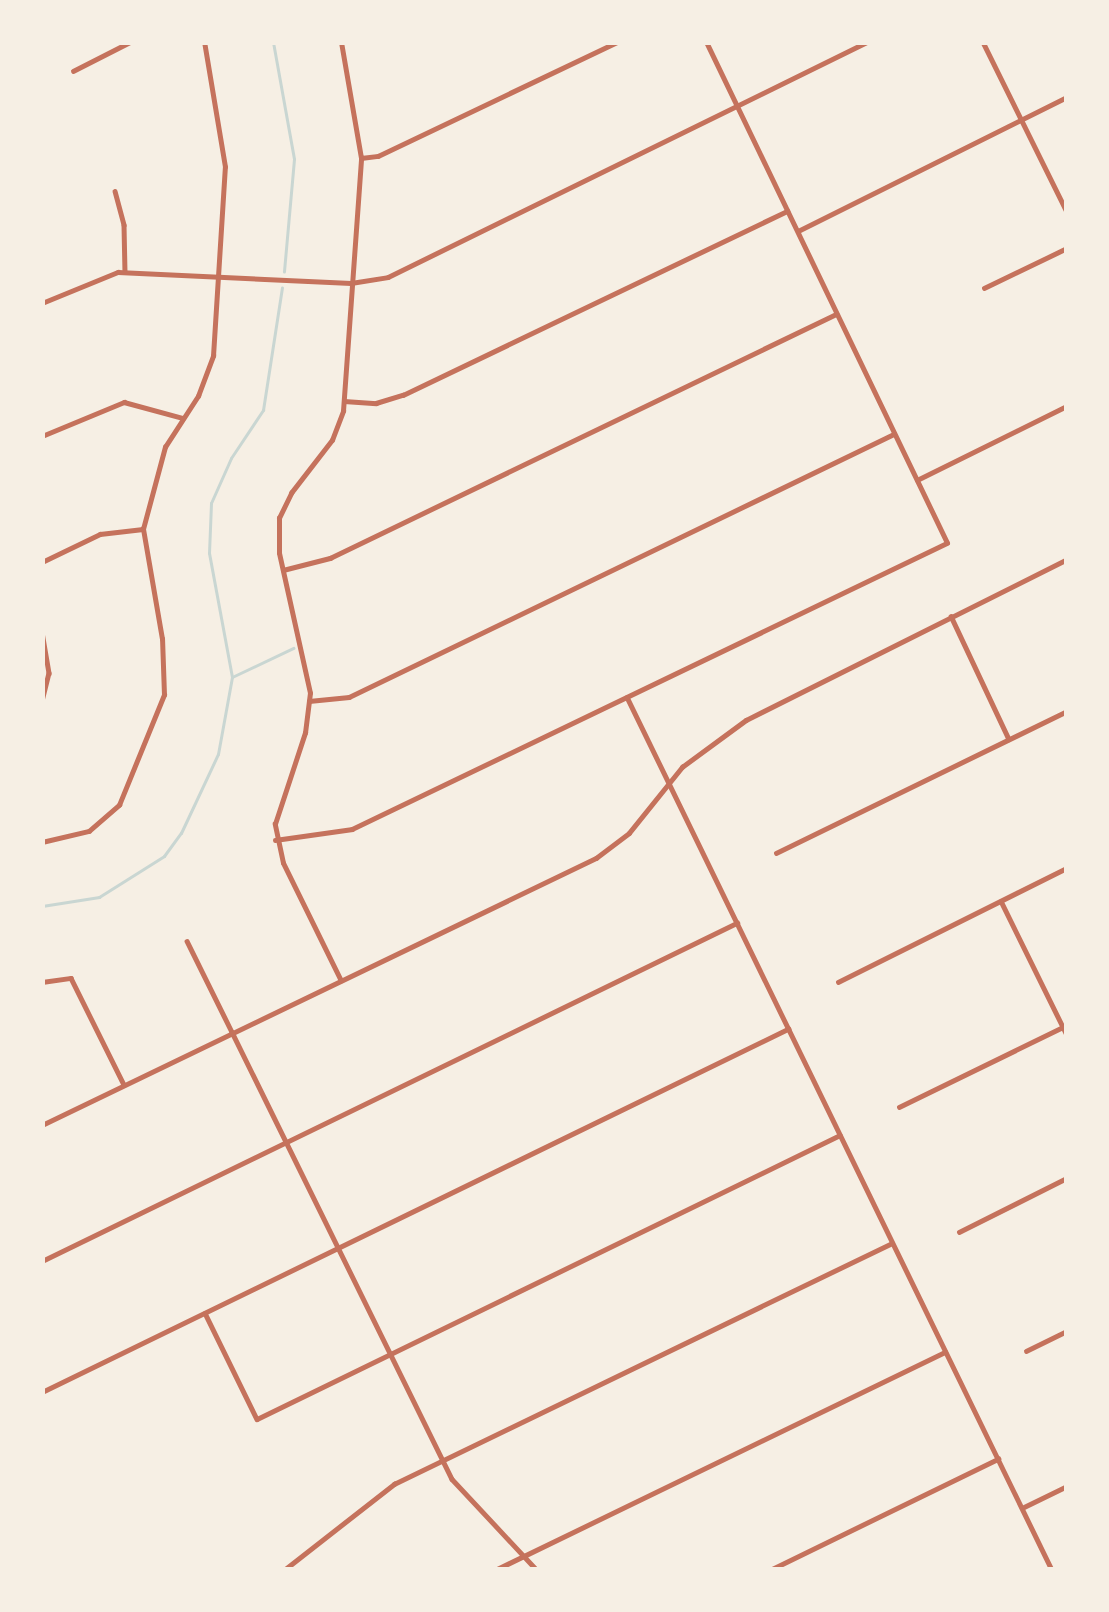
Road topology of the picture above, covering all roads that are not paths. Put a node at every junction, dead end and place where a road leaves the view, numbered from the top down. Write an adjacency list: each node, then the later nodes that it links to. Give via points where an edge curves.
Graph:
1 (130, 42): 9 (street)
2 (204, 42): 20 (street, via 225,167)
3 (355, 42): 8 (street)
4 (617, 42): 13 (street)
5 (706, 42): 11 (street)
6 (867, 42): 11 (street)
7 (983, 42): 12 (street)
8 (342, 45): 13 (street)
9 (73, 71)
10 (1067, 97): 12 (street)
11 (736, 106): 15 (street); 21 (street, via 388,277)
12 (1022, 119): 16 (street); 17 (street)
13 (361, 158): 21 (street)
14 (115, 191): 19 (street)
15 (787, 211): 17 (street); 25 (street, via 403,395)
16 (1067, 212)
17 (796, 231): 24 (street)
18 (1067, 248): 22 (street)
19 (125, 272): 20 (street); 23 (street)
20 (218, 274): 21 (street); 27 (street, via 213,356)
21 (351, 283): 25 (street)
22 (984, 289)
23 (42, 303)
24 (836, 314): 28 (street); 34 (street, via 331,558)
25 (343, 401): 34 (street, via 332,440 279,518)
26 (1067, 406): 30 (street)
27 (183, 418): 29 (street, via 124,402); 31 (street, via 152,479)
28 (894, 434): 30 (street); 39 (street, via 349,697)
29 (42, 436)
30 (917, 480): 37 (street, via 947,543)
31 (143, 529): 33 (street, via 100,534); 44 (street, via 164,694 119,805 89,831)
32 (1067, 559): 35 (street)
33 (42, 562)
34 (283, 570): 39 (street)
35 (951, 616): 41 (street); 42 (street, via 785,696)
36 (42, 632): 38 (street, via 49,673)
37 (627, 697): 42 (street); 43 (street, via 352,829)
38 (42, 700)
39 (309, 701): 43 (street)
40 (1067, 711): 41 (street)
41 (1010, 739): 45 (street)
42 (668, 782): 48 (street); 50 (street, via 629,833 596,858)
43 (275, 840): 50 (street)
44 (42, 842)
45 (776, 854)
46 (1067, 868): 47 (street)
47 (1001, 901): 52 (street); 53 (street)
48 (737, 922): 54 (street); 61 (street)
49 (188, 941): 55 (street)
50 (340, 981): 55 (street)
51 (42, 982): 57 (street, via 71,978)
52 (838, 982)
53 (1065, 1026): 56 (street); 58 (street)
54 (788, 1029): 60 (street); 65 (street)
55 (232, 1033): 57 (street); 61 (street)
56 (1067, 1034)
57 (124, 1085): 59 (street)
58 (899, 1107)
59 (42, 1125)
60 (840, 1135): 64 (street); 71 (street)
61 (286, 1142): 65 (street); 66 (street)
62 (1067, 1178): 63 (street)
63 (958, 1232)
64 (892, 1243): 69 (street); 74 (street)
65 (338, 1248): 67 (street); 71 (street)
66 (42, 1261)
67 (205, 1313): 71 (street, via 257,1419); 72 (street)
68 (1067, 1331): 70 (street)
69 (945, 1352): 73 (street); 77 (street)
70 (1026, 1352)
71 (390, 1355): 74 (street)
72 (42, 1392)
73 (998, 1459): 76 (street); 82 (street)
74 (442, 1461): 77 (street); 79 (street, via 394,1484)
75 (1067, 1486): 76 (street)
76 (1022, 1508): 78 (street)
77 (524, 1556): 80 (street); 81 (street)
78 (1050, 1569)
79 (284, 1570)
80 (495, 1570)
81 (536, 1570)
82 (770, 1570)

